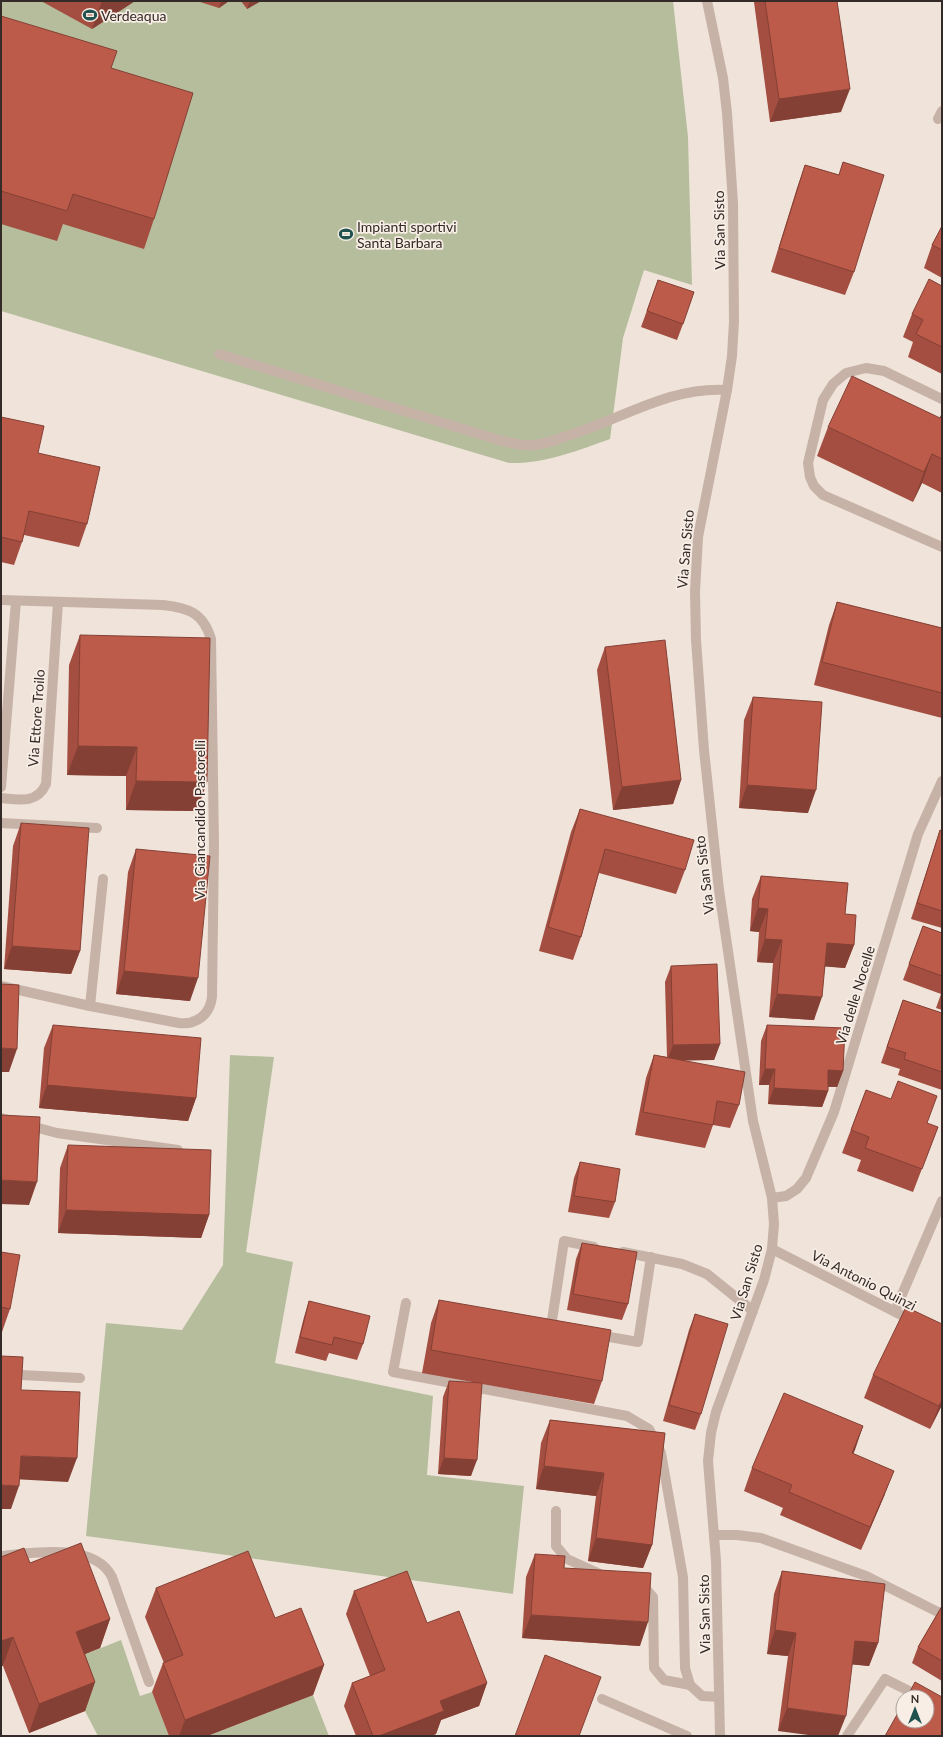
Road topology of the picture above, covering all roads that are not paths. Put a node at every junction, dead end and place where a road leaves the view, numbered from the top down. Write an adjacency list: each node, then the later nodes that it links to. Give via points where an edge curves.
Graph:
1 (707, 1): 3 (street, Via San Sisto, via 723,78 731,160 734,320)
2 (219, 354): 3 (street, via 499,440 526,445 546,443 579,433 685,392)
3 (727, 390): 19 (street, Via San Sisto, via 698,537 696,640 704,750 719,890 753,1122)
4 (942, 399): 5 (street, via 884,371 866,368 846,373 832,384 823,400 808,463 814,486 823,495)
5 (942, 547)
6 (1, 600): 7 (street, Via Giancandido Pastorelli)
7 (16, 601): 8 (street, Via Giancandido Pastorelli); 10 (street, Via Ettore Troilo)
8 (58, 602): 11 (street, Via Ettore Troilo, via 46,784 42,792 31,799); 16 (street, Via Giancandido Pastorelli, via 180,607 199,617 211,639 214,845 212,997 209,1009 202,1018 185,1024)
9 (942, 781): 19 (street, Via delle Nocelle, via 918,834 834,1112 806,1178 797,1189 786,1196)
10 (1, 786)
11 (1, 798)
12 (1, 823): 13 (street)
13 (97, 828)
14 (103, 879): 16 (street)
15 (1, 986): 16 (street, Via Giancandido Pastorelli)
16 (90, 1006)
17 (1, 1118): 18 (street, via 57,1133)
18 (189, 1152)
19 (772, 1198): 22 (street, Via San Sisto)
20 (942, 1201): 27 (street)
21 (600, 1248): 29 (street, via 564,1241 551,1327)
22 (772, 1249): 26 (street, Via San Sisto); 27 (street, Via Antonio Quinzi)
23 (615, 1251): 24 (street)
24 (651, 1257): 26 (street, via 682,1264 707,1274); 30 (street, via 638,1342)
25 (406, 1303): 40 (street, via 393,1372 627,1416 649,1429 662,1453 683,1577 685,1668)
26 (753, 1311): 34 (street, Via San Sisto, via 711,1432 708,1461)
27 (894, 1311): 28 (street, Via Antonio Quinzi)
28 (922, 1325)
29 (566, 1330)
30 (588, 1333)
31 (1, 1374): 32 (street)
32 (80, 1378)
33 (556, 1511): 36 (street, via 556,1546 567,1559)
34 (714, 1535): 38 (street, via 761,1538 866,1576); 42 (street, Via San Sisto)
35 (1, 1556): 39 (street, via 36,1552 71,1553 88,1556 102,1564 112,1577)
36 (608, 1576)
37 (630, 1583): 40 (street, via 644,1588 653,1596 654,1668 664,1680)
38 (942, 1614)
39 (149, 1682)
40 (690, 1685): 42 (street, via 702,1696)
41 (905, 1689): 46 (street, via 885,1679)
42 (719, 1697): 45 (street, Via San Sisto)
43 (602, 1699): 44 (street)
44 (688, 1736)
45 (720, 1736)
46 (847, 1736)

